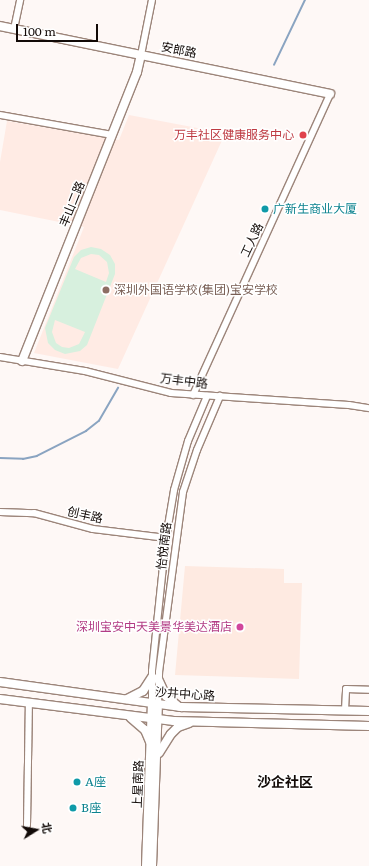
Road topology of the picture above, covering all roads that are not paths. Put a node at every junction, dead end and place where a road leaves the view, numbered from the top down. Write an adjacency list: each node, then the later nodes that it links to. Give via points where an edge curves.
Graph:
1 (20, 0): 4 (street)
2 (152, 0): 5 (street)
3 (0, 26): 4 (street, 安郎路)
4 (14, 29): 5 (street, 安郎路)
5 (141, 55): 6 (street, 安郎路); 8 (street, 丰山二路, via 137,72)
6 (330, 94): 11 (street, 工人路)
7 (0, 115): 8 (street)
8 (112, 135): 10 (street, 丰山二路)
9 (0, 357): 10 (street, 万丰中路)
10 (22, 361): 11 (street, 万丰中路, via 85,370 163,392)
11 (193, 395): 12 (street, 万丰中路)
12 (207, 396): 13 (street, 万丰中路); 16 (street, 怡悦南路, via 188,441 174,490)
13 (220, 396): 14 (street, 万丰中路, via 349,404); 17 (street, 怡悦南路, via 197,450 183,492)
14 (369, 408)
15 (0, 512): 16 (street, 创丰路, via 34,513 93,529)
16 (166, 538): 17 (street, 怡悦南路)
17 (155, 678): 21 (street, via 143,692); 23 (street, 怡悦南路); 24 (street, via 166,696)
18 (0, 682): 21 (street, 沙井中心路)
19 (369, 690): 25 (street, via 346,689)
20 (0, 699): 22 (street)
21 (124, 700): 23 (street, 沙井中心路)
22 (30, 703): 27 (street); 33 (street)
23 (155, 704): 24 (street, 沙井中心路); 28 (street, 上星南路)
24 (181, 707): 25 (street, 沙井中心路)
25 (345, 710): 26 (street, 沙井中心路)
26 (369, 711)
27 (126, 716): 28 (street); 31 (street, via 143,728)
28 (155, 719): 29 (street); 31 (street, 上星南路); 32 (street, 上星南路)
29 (194, 722): 30 (street); 32 (street, via 183,725 171,734 162,746)
30 (369, 726)
31 (151, 746): 34 (street, 上星南路)
32 (157, 761): 35 (street, 上星南路)
33 (26, 825)
34 (146, 866)
35 (152, 866)

